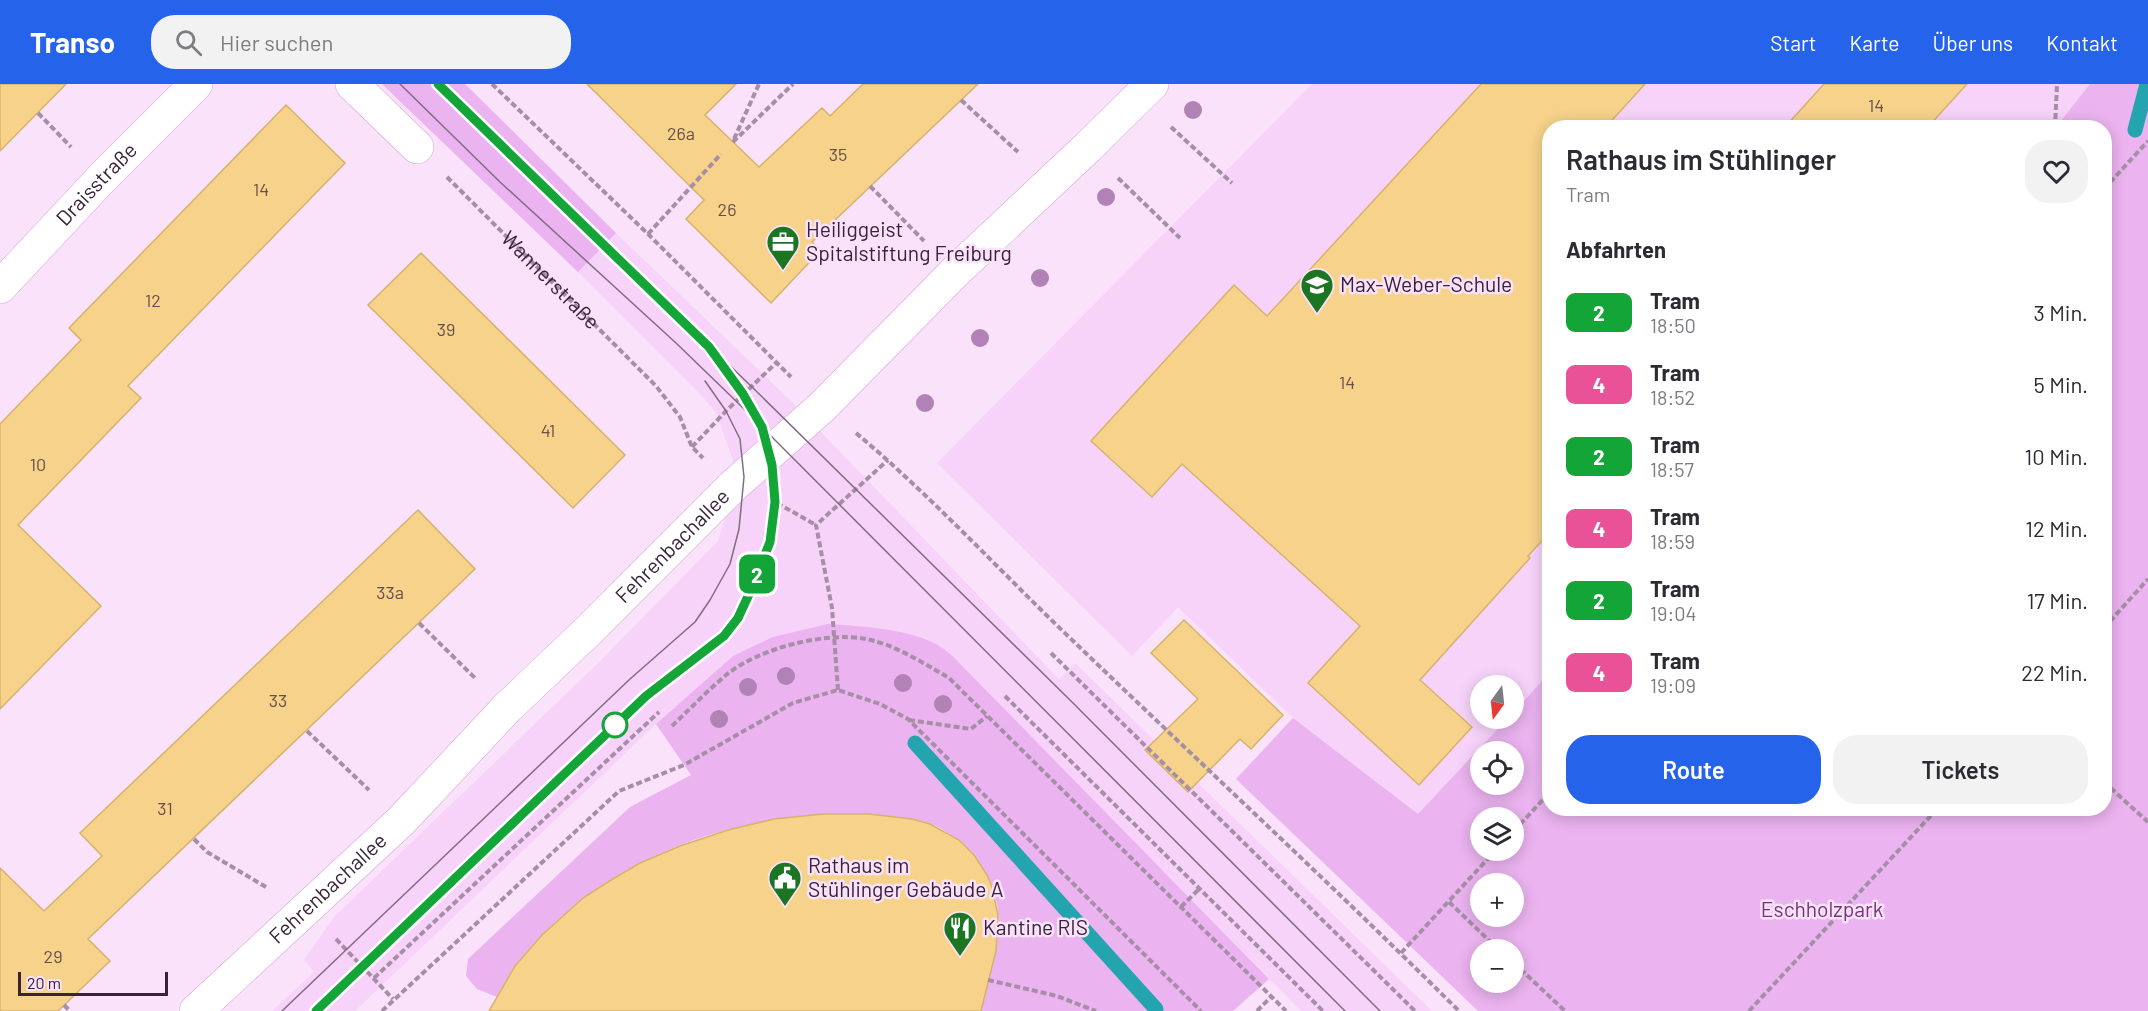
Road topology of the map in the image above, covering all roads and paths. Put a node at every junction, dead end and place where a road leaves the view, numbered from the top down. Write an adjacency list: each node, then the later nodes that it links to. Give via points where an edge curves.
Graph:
1 (196, 84): 21 (street, Draisstraße)
2 (352, 84): 11 (street)
3 (492, 84): 18 (path)
4 (759, 84): 5 (path, via 733,142)
5 (793, 84)
6 (2057, 84): 9 (path)
7 (1145, 91): 12 (street, Fehrenbachallee); 16 (path)
8 (961, 100): 15 (path)
9 (2055, 120)
10 (2148, 141): 14 (path)
11 (417, 147): 24 (path, Wannerstraße, via 656,386 681,417)
12 (1088, 147): 15 (street, Fehrenbachallee); 19 (path)
13 (721, 154): 18 (path)
14 (2112, 180)
15 (1050, 182): 20 (street, Fehrenbachallee)
16 (1232, 183)
17 (870, 186): 20 (path)
18 (648, 234): 22 (path)
19 (1180, 238)
20 (955, 272): 23 (street, Fehrenbachallee)
21 (0, 287)
22 (776, 363): 23 (path); 24 (path)
23 (823, 406): 25 (path); 26 (street, Fehrenbachallee)
24 (692, 447): 26 (path, Wannerstraße)
25 (888, 460): 30 (path, via 816,525); 53 (path)
26 (733, 486): 34 (street, Fehrenbachallee)
27 (2148, 579): 28 (path)
28 (2112, 618)
29 (419, 623): 34 (path)
30 (835, 638): 32 (path); 36 (path, via 866,639 908,654 949,678); 38 (path, via 759,654 727,674)
31 (1051, 653): 68 (path)
32 (838, 690): 37 (path, via 880,704); 58 (path, via 793,703 684,765 619,791)
33 (1005, 696): 48 (path)
34 (506, 709): 44 (street, Fehrenbachallee)
35 (659, 711): 55 (path)
36 (987, 716): 37 (path, via 971,729); 50 (path)
37 (908, 719): 64 (path)
38 (672, 726)
39 (307, 731): 44 (path)
40 (2112, 789): 45 (path)
41 (1542, 801): 43 (path)
42 (1931, 816): 71 (path)
43 (1524, 820)
44 (401, 821): 51 (street, Fehrenbachallee)
45 (2148, 822)
46 (194, 839): 51 (path, via 207,852)
47 (1486, 861): 49 (path)
48 (1199, 889): 50 (path); 67 (path)
49 (1449, 902): 52 (path); 53 (path)
50 (1181, 907): 57 (path)
51 (306, 910): 55 (path); 61 (street, Fehrenbachallee)
52 (1488, 939)
53 (1401, 953): 69 (path)
54 (1524, 972): 70 (path)
55 (374, 978): 58 (path)
56 (988, 980): 63 (path, via 1057,996)
57 (1271, 997): 65 (path); 66 (path)
58 (393, 999): 62 (path)
59 (64, 1005): 60 (path)
60 (70, 1011)
61 (196, 1011)
62 (382, 1011)
63 (1096, 1011)
64 (1202, 1011)
65 (1257, 1011)
66 (1286, 1011)
67 (1323, 1011)
68 (1415, 1011)
69 (1459, 1011)
70 (1565, 1011)
71 (1749, 1011)

